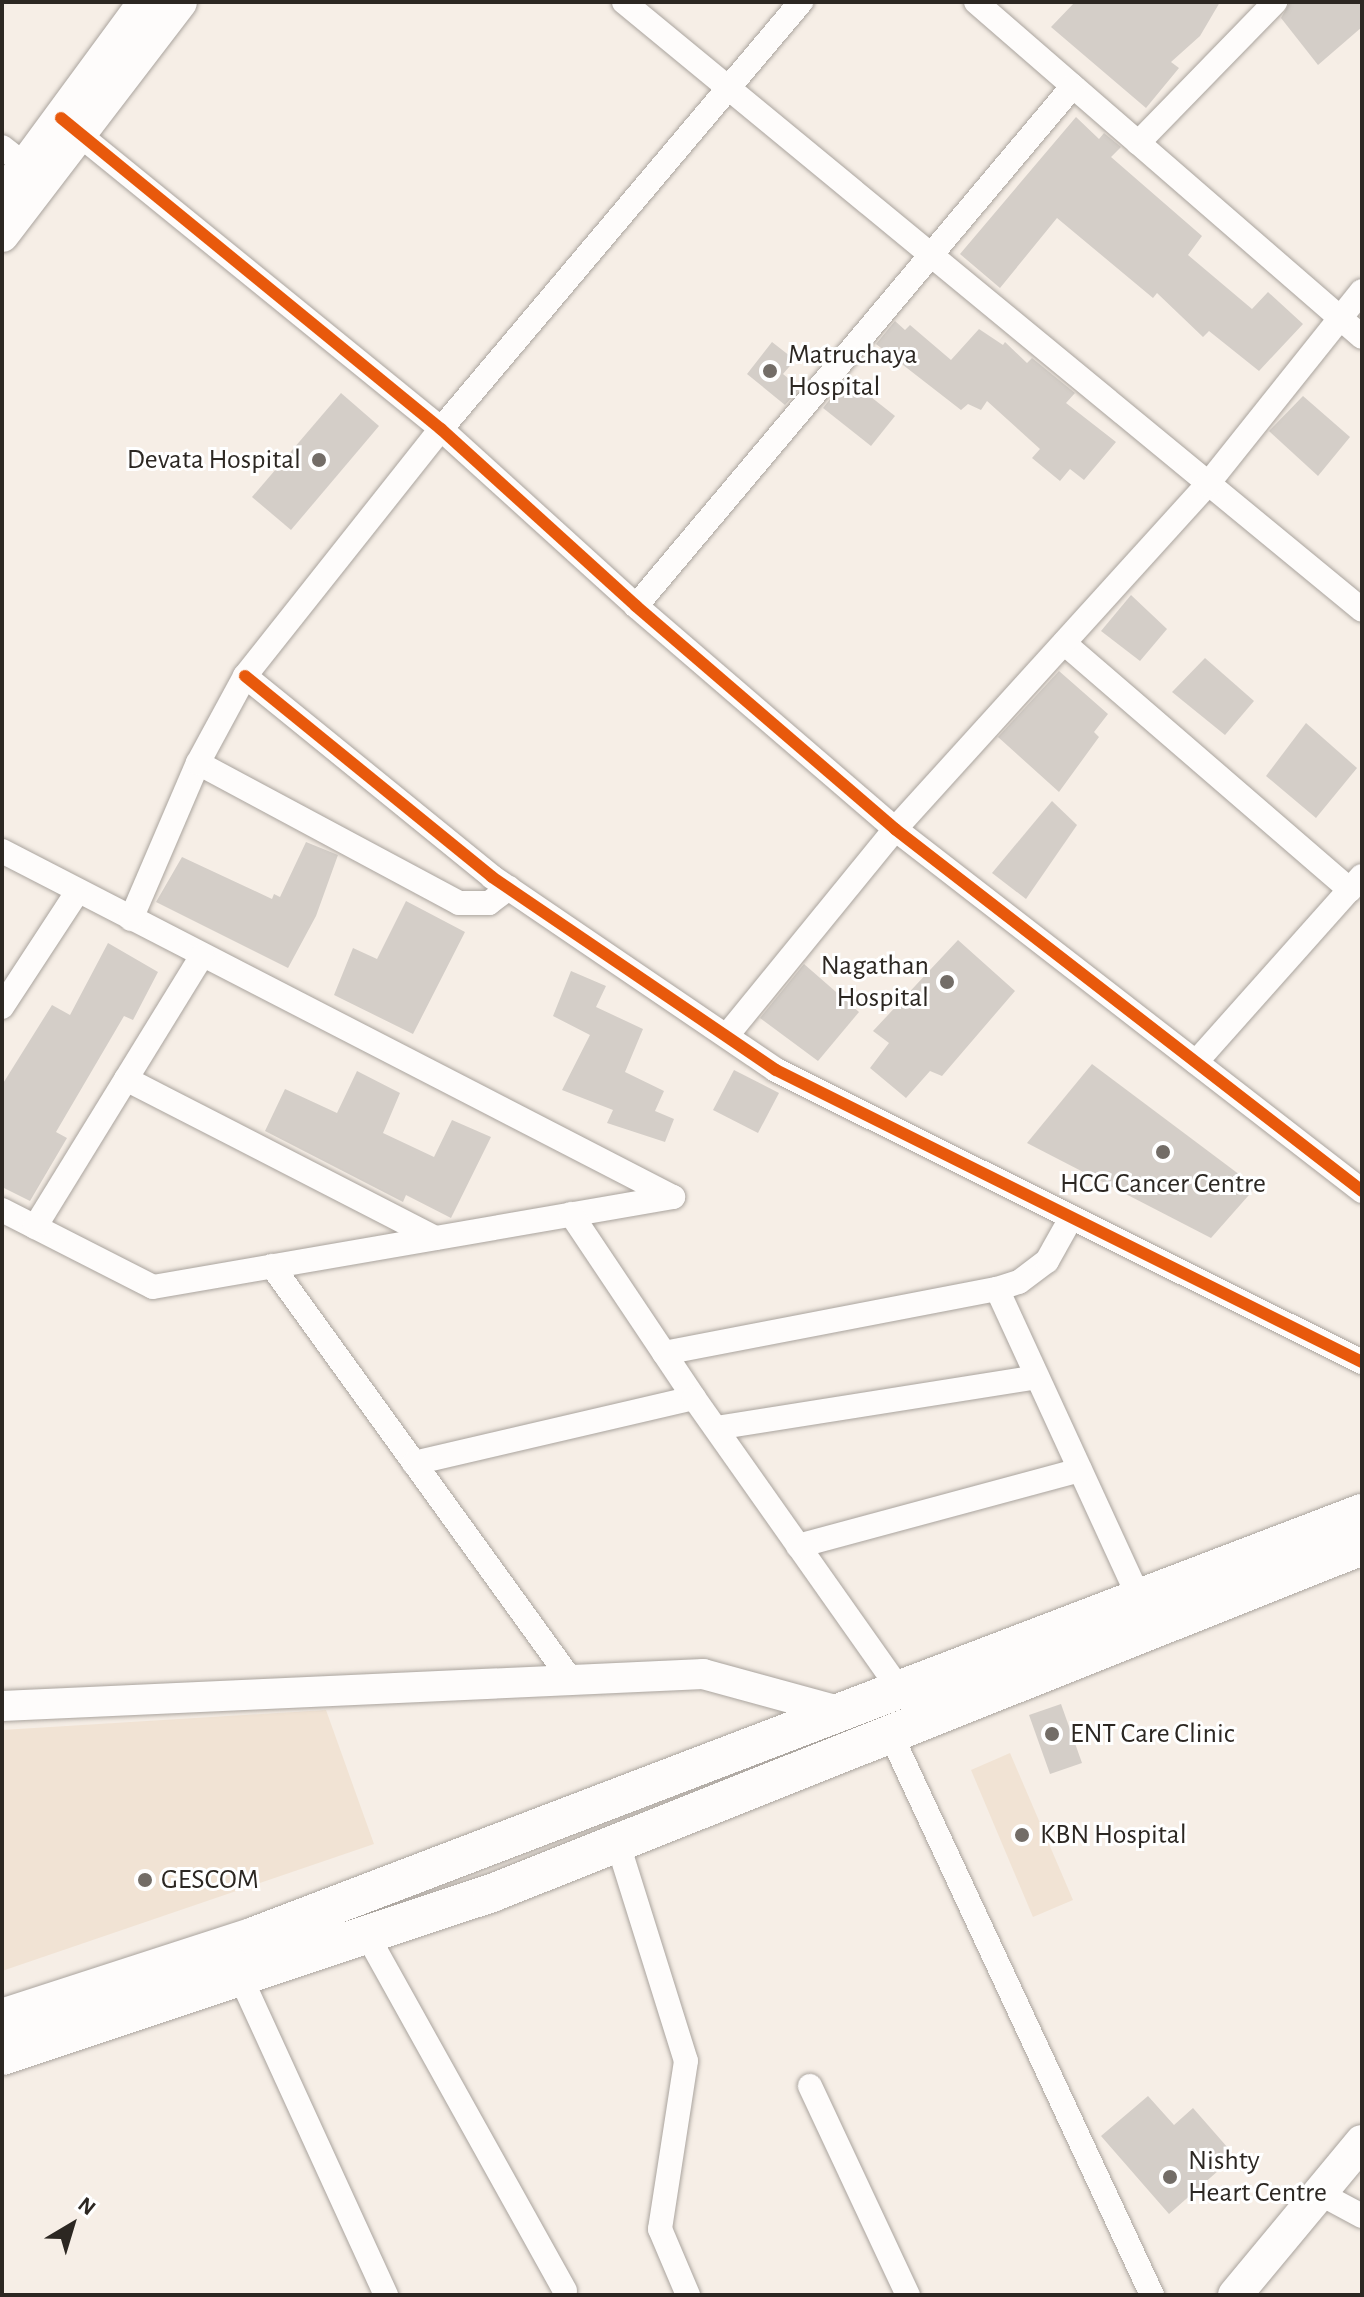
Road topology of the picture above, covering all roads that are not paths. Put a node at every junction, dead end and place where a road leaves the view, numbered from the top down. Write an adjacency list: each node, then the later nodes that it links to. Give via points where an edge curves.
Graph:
1 (145, 2): 9 (main road)
2 (180, 2): 9 (main road)
3 (624, 2): 7 (street)
4 (801, 2): 7 (street)
5 (1275, 2): 10 (street)
6 (980, 3): 8 (street)
7 (730, 86): 14 (street); 18 (street)
8 (1073, 86): 10 (street); 14 (street)
9 (71, 127): 11 (main road); 13 (main road); 18 (street)
10 (1138, 143): 16 (street)
11 (14, 156): 12 (main road)
12 (2, 197)
13 (2, 235)
14 (929, 252): 19 (street); 20 (street)
15 (1362, 291): 16 (street)
16 (1340, 320): 17 (street); 19 (street)
17 (1362, 337)
18 (441, 429): 20 (street); 23 (street)
19 (1207, 485): 21 (street); 22 (street)
20 (636, 606): 25 (street)
21 (1362, 610)
22 (1064, 643): 25 (street); 27 (street)
23 (245, 676): 24 (street); 28 (street)
24 (198, 763): 28 (street, via 459,903 489,903); 30 (street)
25 (895, 829): 33 (street); 34 (street)
26 (2, 851): 29 (street)
27 (1356, 883): 34 (street)
28 (509, 888): 33 (street)
29 (78, 891): 30 (street); 32 (street)
30 (131, 919): 31 (street)
31 (202, 956): 35 (street); 38 (street, via 673,1197)
32 (2, 1007)
33 (728, 1034): 39 (street, via 776,1070)
34 (1196, 1062): 36 (street)
35 (126, 1079): 40 (street); 41 (street)
36 (1362, 1191)
37 (2, 1210): 40 (street)
38 (571, 1214): 41 (street); 44 (street)
39 (1071, 1218): 43 (street, via 1047,1261 1019,1282); 45 (street)
40 (35, 1227): 42 (street, via 153,1287)
41 (435, 1238): 42 (street)
42 (272, 1266): 49 (street)
43 (997, 1289): 44 (street); 46 (street)
44 (664, 1353): 47 (street)
45 (1362, 1362)
46 (1037, 1377): 48 (street); 50 (street)
47 (694, 1398): 48 (street); 49 (street)
48 (716, 1428): 52 (street)
49 (414, 1463): 55 (street)
50 (1080, 1470): 52 (street); 54 (street)
51 (1362, 1513): 54 (main road)
52 (798, 1546): 56 (street)
53 (1362, 1546): 59 (main road)
54 (1139, 1598): 56 (main road)
55 (571, 1680): 57 (street); 58 (street, via 703,1674)
56 (901, 1691): 58 (main road)
57 (2, 1706)
58 (846, 1713): 63 (main road, via 254,1936)
59 (891, 1735): 60 (main road); 73 (street)
60 (618, 1844): 61 (main road); 71 (street, via 686,2061 660,2221 664,2247)
61 (367, 1935): 62 (main road); 69 (street)
62 (240, 1976): 64 (main road); 70 (street)
63 (2, 2018)
64 (2, 2056)
65 (810, 2086): 72 (street)
66 (1362, 2142): 67 (main road)
67 (1319, 2193): 68 (street); 74 (main road)
68 (1362, 2216)
69 (565, 2291)
70 (386, 2295)
71 (688, 2295)
72 (908, 2295)
73 (1152, 2295)
74 (1235, 2295)

